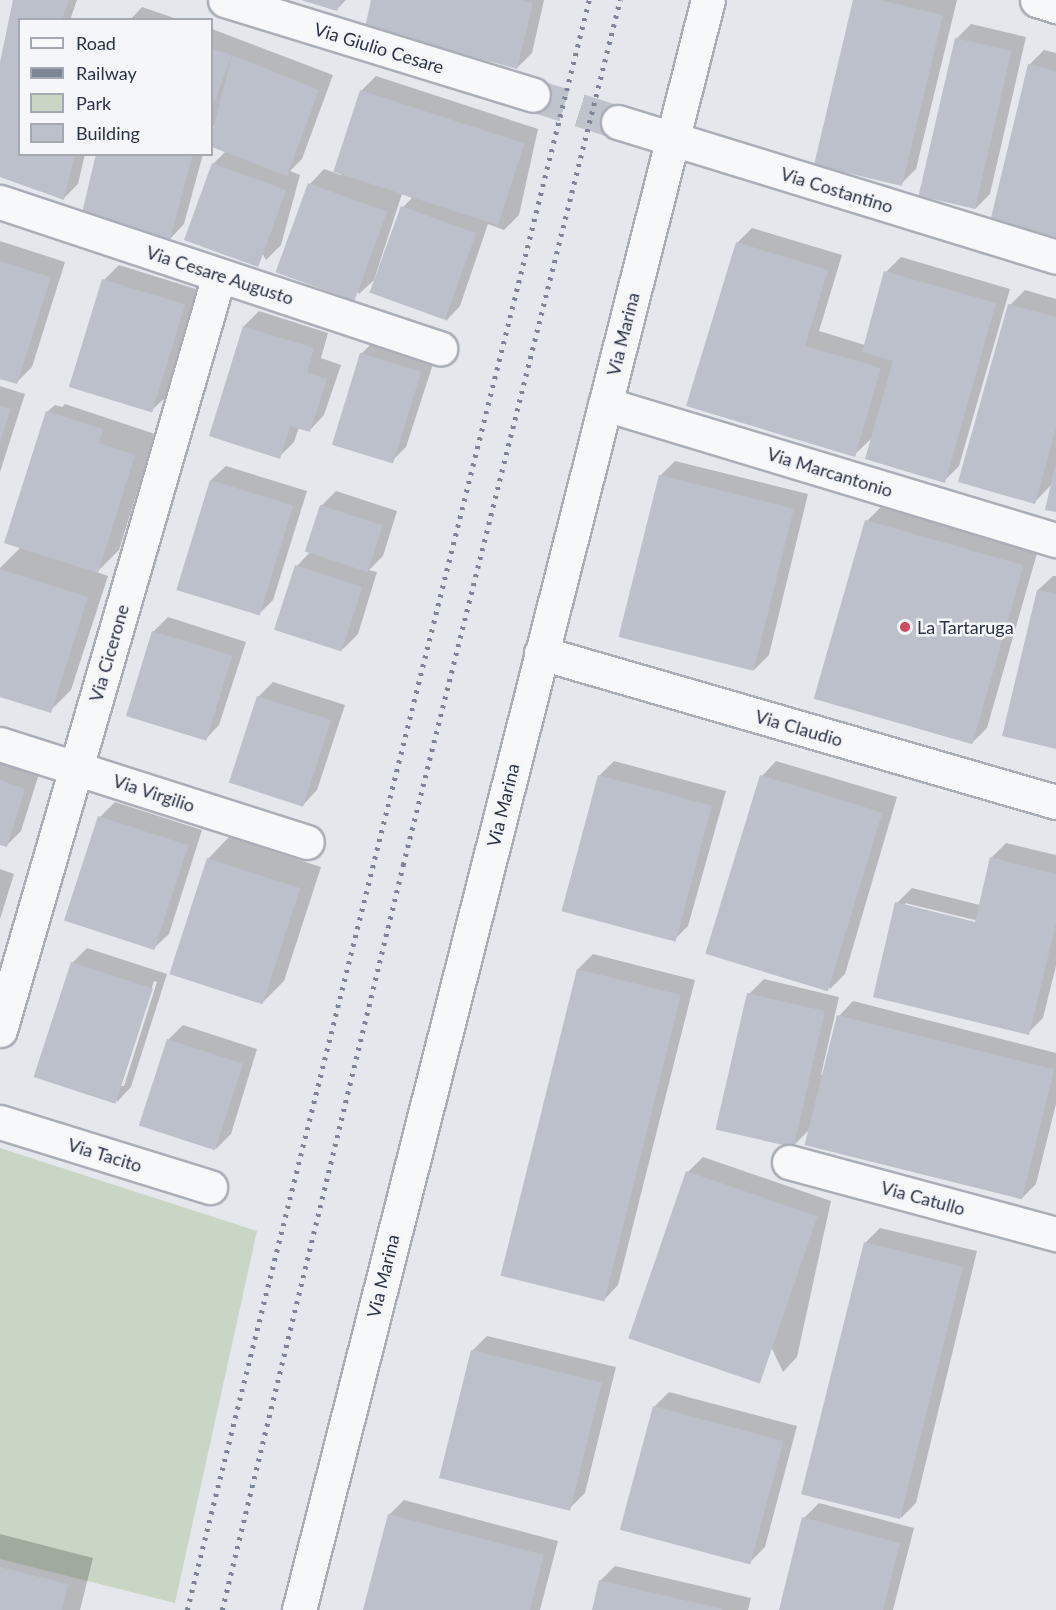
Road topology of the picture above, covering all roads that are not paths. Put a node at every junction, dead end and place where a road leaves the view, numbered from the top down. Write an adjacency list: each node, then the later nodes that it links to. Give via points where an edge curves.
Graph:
1 (225, 0): 5 (street, Via Giulio Cesare)
2 (708, 0): 7 (street, Via Marina)
3 (1037, 0): 4 (street)
4 (1056, 6)
5 (533, 95)
6 (618, 122): 7 (street, Via Costantino)
7 (673, 139): 9 (street, Via Costantino); 12 (street, Via Marina)
8 (0, 202): 10 (street, Via Cesare Augusto)
9 (1056, 257)
10 (219, 275): 11 (street, Via Cesare Augusto); 16 (street, Via Cicerone)
11 (440, 348)
12 (605, 404): 13 (street, Via Marcantonio); 14 (street, Via Marina)
13 (1056, 540)
14 (542, 653): 17 (street, Via Claudio); 24 (street, Via Marina)
15 (0, 744): 16 (street, Via Virgilio)
16 (76, 768): 18 (street, Via Virgilio); 19 (street, Via Cicerone)
17 (1056, 802)
18 (307, 842)
19 (0, 1030)
20 (0, 1122): 22 (street, Via Tacito)
21 (789, 1162): 23 (street, Via Catullo)
22 (210, 1187)
23 (1056, 1234)
24 (298, 1610)

